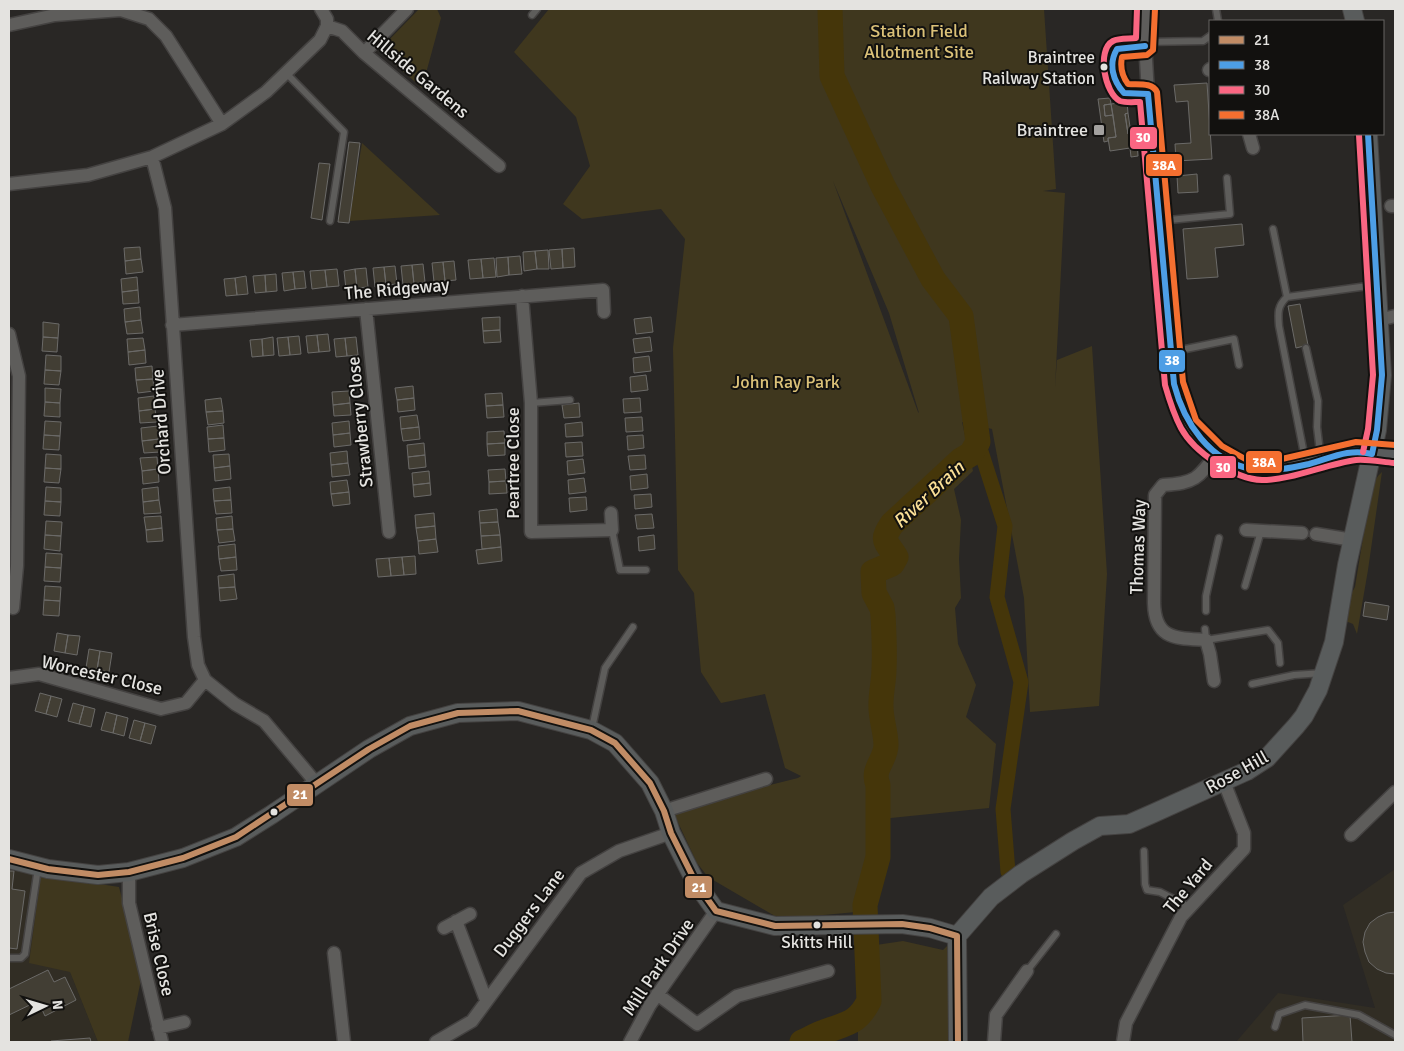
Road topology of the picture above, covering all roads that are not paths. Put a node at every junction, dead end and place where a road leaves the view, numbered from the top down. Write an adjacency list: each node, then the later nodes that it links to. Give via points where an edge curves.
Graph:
1 (321, 9): 7 (street, via 327,19)
2 (407, 9): 10 (street)
3 (538, 9): 5 (lane)
4 (1146, 9): 9 (street)
5 (532, 15)
6 (9, 25): 13 (street, via 55,15 121,10 149,19 166,36)
7 (326, 26): 10 (street, Hillside Gardens, via 342,31); 11 (street, via 320,40)
8 (1209, 37): 9 (lane, via 1203,41)
9 (1145, 44): 12 (street); 12 (lane, via 1117,49 1112,58 1119,89 1124,93)
10 (364, 53): 18 (street, Hillside Gardens)
11 (286, 73): 13 (street); 22 (lane, via 344,132)
12 (1148, 94): 21 (street)
13 (222, 124): 17 (street)
14 (1249, 135): 16 (street)
15 (1368, 135): 24 (street, Rose Hill)
16 (1253, 148)
17 (152, 156): 20 (street, via 88,175); 30 (street, Orchard Drive, via 165,208)
18 (500, 166)
19 (1227, 178): 21 (lane, via 1230,214)
20 (9, 184)
21 (1159, 220): 33 (street)
22 (330, 221)
23 (1273, 229): 26 (lane)
24 (1376, 285): 26 (lane); 29 (street, Rose Hill)
25 (522, 296): 27 (street, The Ridgeway); 28 (street, The Ridgeway, via 603,290); 36 (street, Peartree Close)
26 (1287, 297): 41 (lane, via 1280,303 1278,312)
27 (366, 308): 30 (street, The Ridgeway); 46 (street, Strawberry Close)
28 (604, 312)
29 (1387, 318): 38 (street, Rose Hill)
30 (172, 325): 61 (street, Orchard Drive, via 194,637 198,665)
31 (9, 334): 51 (street, via 20,376)
32 (1306, 348): 40 (lane, via 1318,401)
33 (1171, 352): 34 (lane, via 1234,339); 37 (street, via 1174,384 1184,412 1197,435)
34 (1239, 365)
35 (570, 400): 36 (lane)
36 (531, 403): 43 (street, Peartree Close, via 531,532)
37 (1217, 453): 41 (street, via 1252,470); 57 (street, Thomas Way, via 1202,473 1185,484 1162,485 1155,495 1154,619 1173,638)
38 (1372, 454): 39 (street); 40 (street, via 1357,452); 50 (street, Rose Hill)
39 (1395, 454)
40 (1321, 460): 41 (street)
41 (1306, 464)
42 (611, 513): 43 (street)
43 (612, 530): 52 (lane, via 620,570)
44 (1246, 530): 45 (street)
45 (1261, 531): 47 (street); 53 (lane)
46 (388, 532)
47 (1302, 533)
48 (1316, 534): 50 (street)
49 (1218, 538): 55 (lane, via 1206,596)
50 (1353, 540): 59 (street, Rose Hill, via 1334,642)
51 (13, 567): 54 (street)
52 (646, 570)
53 (1245, 586)
54 (13, 608)
55 (1206, 612)
56 (632, 627): 64 (lane, via 605,668)
57 (1206, 635): 58 (lane, Thomas Way, via 1268,630 1278,643); 62 (street)
58 (1280, 662)
59 (1324, 673): 63 (lane, via 1294,675); 66 (street, Rose Hill, via 1304,716 1282,743 1258,765)
60 (9, 678): 61 (street, Worcester Close, via 39,674 161,709 186,703)
61 (205, 680): 67 (street, via 234,704 264,721)
62 (1214, 682)
63 (1252, 684)
64 (592, 730): 67 (street, via 518,710 458,714 410,726); 69 (street, via 616,743 650,783)
65 (766, 779): 69 (street)
66 (1224, 782): 76 (street, The Yard, via 1244,833 1244,849); 82 (street, Rose Hill, via 1128,824 1100,826 1021,874 991,897)
67 (317, 784): 75 (street, via 236,837 183,858)
68 (1395, 792): 71 (street)
69 (664, 811): 70 (street)
70 (671, 833): 77 (street, via 696,883); 88 (street, Duggers Lane, via 619,851 581,874)
71 (1351, 835)
72 (1144, 852): 76 (lane, via 1147,890 1160,892)
73 (9, 859): 74 (street)
74 (38, 866): 75 (street, via 98,874); 84 (lane, via 25,954 21,958)
75 (129, 872): 91 (street, Brise Close, via 129,903)
76 (1189, 907): 99 (street, The Yard, via 1181,916 1126,1023)
77 (716, 911): 82 (street, via 775,926 902,924); 87 (street, Mill Park Drive)
78 (470, 914): 79 (street)
79 (456, 921): 80 (street); 88 (street)
80 (444, 928)
81 (1056, 934): 85 (lane)
82 (957, 936): 97 (street)
83 (334, 953): 94 (street)
84 (9, 958)
85 (1027, 971): 98 (street, via 996,1015)
86 (828, 972): 87 (street, via 737,996 697,1024)
87 (658, 994): 96 (street, Mill Park Drive)
88 (486, 1000): 95 (street, Duggers Lane, via 472,1021)
89 (184, 1022): 91 (street)
90 (1274, 1026): 92 (lane, via 1279,1014 1305,1005 1359,1015)
91 (158, 1028): 93 (street, Brise Close)
92 (1395, 1035)
93 (162, 1042)
94 (344, 1042)
95 (436, 1042)
96 (630, 1042)
97 (958, 1042)
98 (994, 1042)
99 (1123, 1042)

